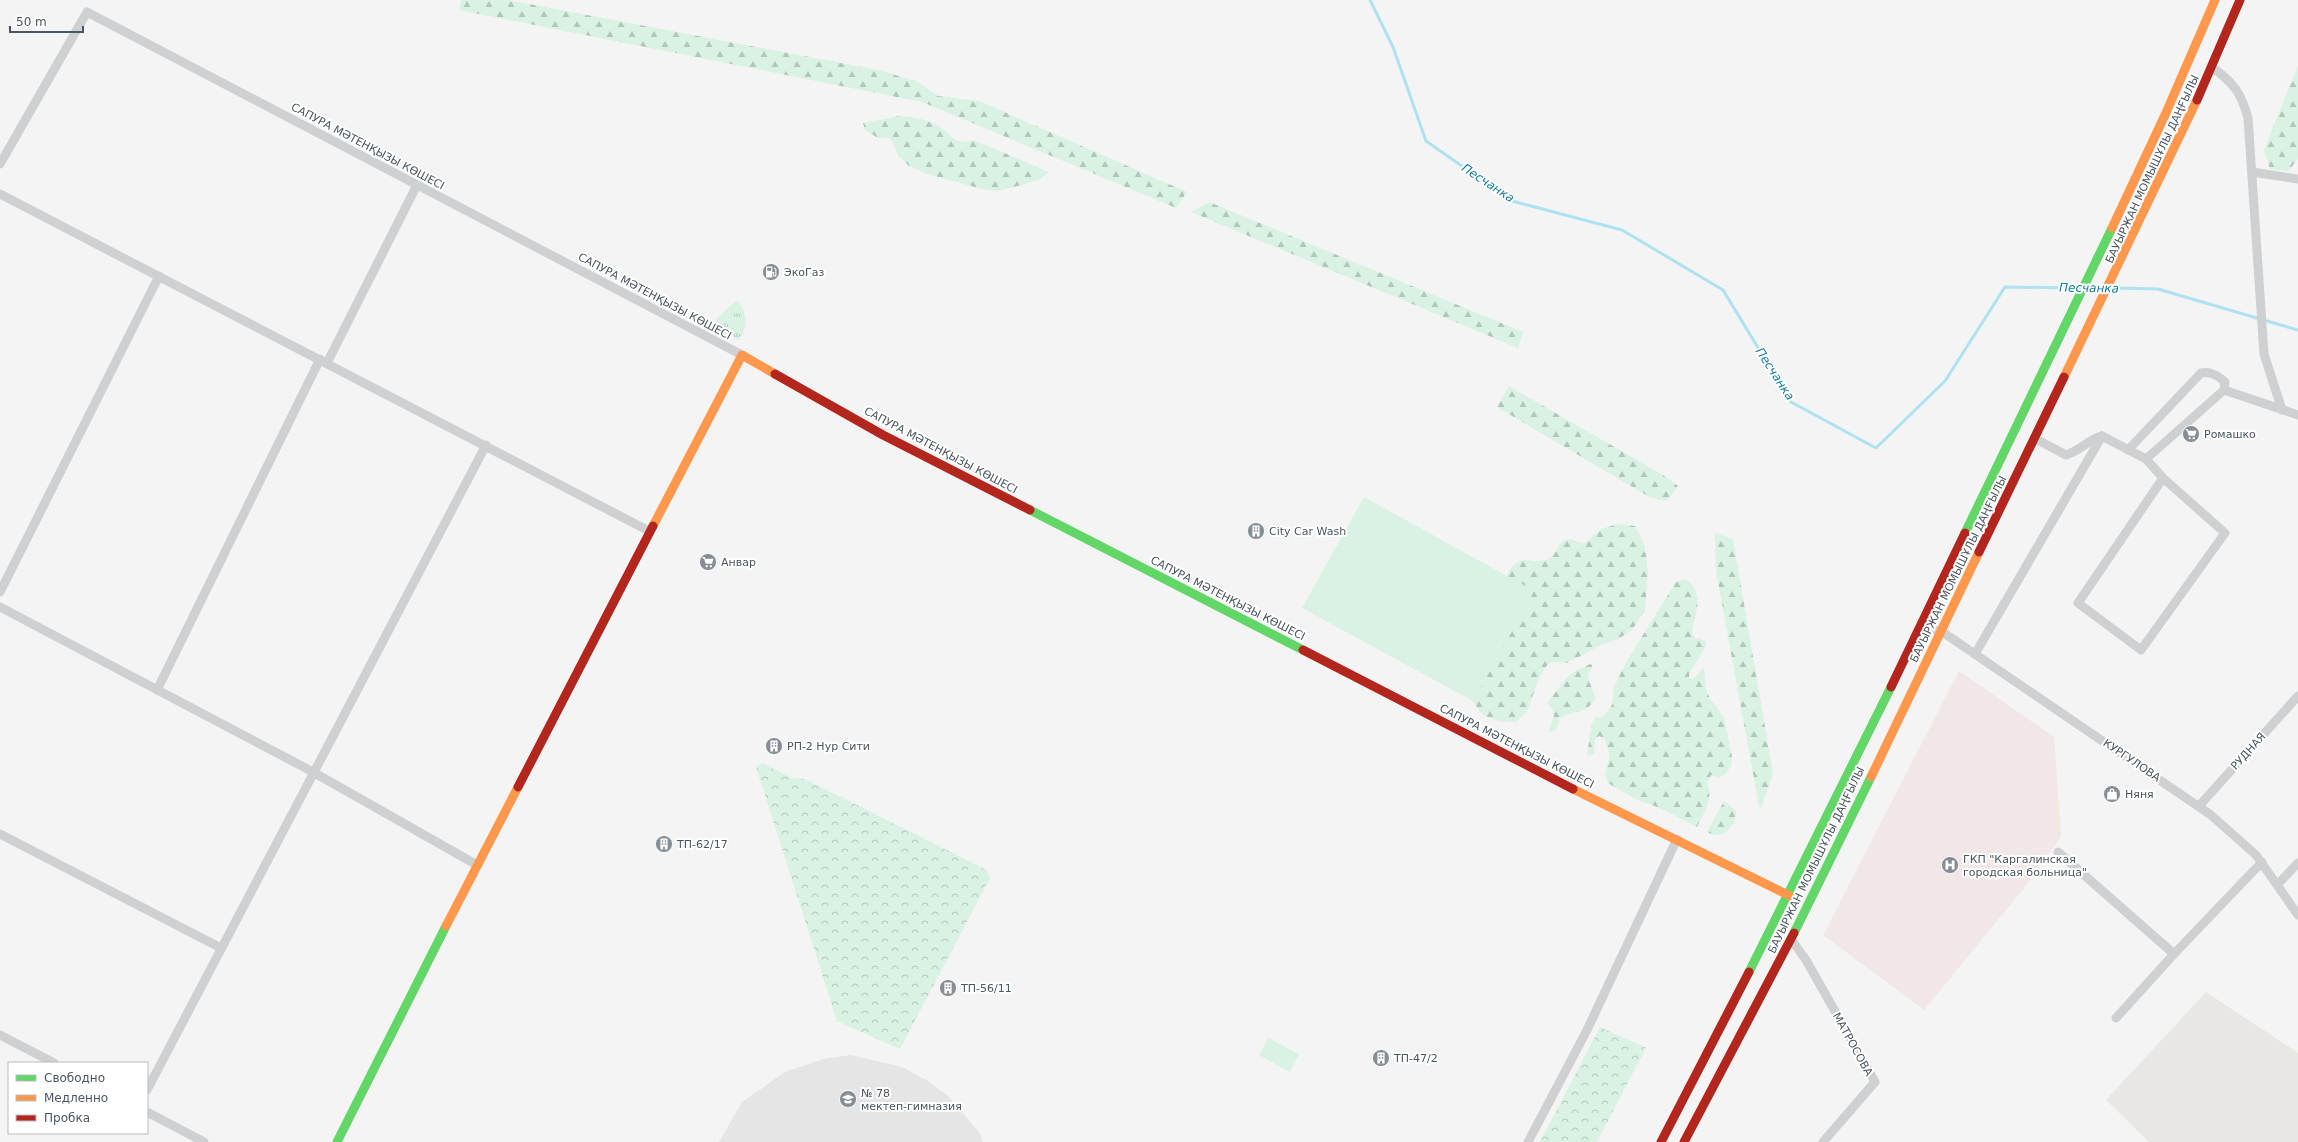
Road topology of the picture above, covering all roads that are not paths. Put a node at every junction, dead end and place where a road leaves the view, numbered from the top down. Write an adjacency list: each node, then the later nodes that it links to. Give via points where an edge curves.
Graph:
1 (2215, 0): 4 (main road, БАУЫРЖАН МОМЫШҰЛЫ ДАҢҒЫЛЫ, via 2188,67)
2 (2240, 0): 3 (main road, БАУЫРЖАН МОМЫШҰЛЫ ДАҢҒЫЛЫ)
3 (2213, 68): 4 (main road, БАУЫРЖАН МОМЫШҰЛЫ ДАҢҒЫЛЫ); 6 (street, via 2228,78 2242,97 2248,118)
4 (2169, 133): 17 (main road, БАУЫРЖАН МОМЫШҰЛЫ ДАҢҒЫЛЫ, via 2114,276); 25 (main road, БАУЫРЖАН МОМЫШҰЛЫ ДАҢҒЫЛЫ, via 2092,271)
5 (0, 164): 8 (street, САПУРА МӘТЕНҚЫЗЫ КӨШЕСІ, via 87,12)
6 (2252, 172): 7 (street); 14 (street, via 2264,354)
7 (2298, 179)
8 (417, 185): 11 (street, САПУРА МӘТЕНҚЫЗЫ КӨШЕСІ); 12 (street)
9 (0, 194): 10 (street)
10 (159, 276): 12 (street); 23 (street)
11 (742, 355): 22 (main road); 33 (main road, САПУРА МӘТЕНҚЫЗЫ КӨШЕСІ, via 890,438 1615,810)
12 (324, 361): 18 (street); 28 (street)
13 (2224, 390): 14 (street); 19 (street, via 2225,382 2216,375 2201,373); 20 (street)
14 (2282, 410): 15 (street)
15 (2298, 415)
16 (2102, 436): 17 (street, via 2066,455); 19 (street); 27 (street)
17 (2034, 438): 26 (main road, БАУЫРЖАН МОМЫШҰЛЫ ДАҢҒЫЛЫ)
18 (486, 445): 22 (street); 30 (street)
19 (2128, 450): 20 (street)
20 (2146, 459): 21 (street)
21 (2163, 478): 21 (street, via 2078,603 2142,650 2225,533)
22 (649, 531): 37 (main road)
23 (0, 592)
24 (0, 607): 28 (street)
25 (1921, 626): 26 (street); 39 (main road, БАУЫРЖАН МОМЫШҰЛЫ ДАҢҒЫЛЫ)
26 (1941, 631): 27 (street, КУРГУЛОВА); 39 (main road, БАУЫРЖАН МОМЫШҰЛЫ ДАҢҒЫЛЫ)
27 (1975, 654): 31 (street, КУРГУЛОВА)
28 (157, 690): 30 (street)
29 (2298, 696): 31 (street, РУДНАЯ)
30 (313, 772): 37 (street); 42 (street)
31 (2199, 806): 35 (street, КУРГУЛОВА, via 2237,837)
32 (0, 834): 42 (street)
33 (1677, 839): 39 (main road, САПУРА МӘТЕНҚЫЗЫ КӨШЕСІ); 53 (street, via 1587,1030)
34 (2058, 852): 43 (street)
35 (2262, 862): 38 (street, КУРГУЛОВА); 43 (street)
36 (2298, 862): 38 (street)
37 (477, 864): 52 (main road)
38 (2278, 884): 40 (street, КУРГУЛОВА)
39 (1799, 901): 41 (main road, БАУЫРЖАН МОМЫШҰЛЫ ДАҢҒЫЛЫ); 45 (main road, БАУЫРЖАН МОМЫШҰЛЫ ДАҢҒЫЛЫ)
40 (2298, 915)
41 (1791, 939): 47 (main road, БАУЫРЖАН МОМЫШҰЛЫ ДАҢҒЫЛЫ); 56 (street, МАТРОСОВА, via 1806,960 1875,1082)
42 (221, 948): 49 (street)
43 (2174, 954): 44 (street)
44 (2116, 1018)
45 (1722, 1028): 47 (main road); 54 (main road, БАУЫРЖАН МОМЫШҰЛЫ ДАҢҒЫЛЫ)
46 (0, 1035): 48 (street)
47 (1740, 1040): 55 (main road, БАУЫРЖАН МОМЫШҰЛЫ ДАҢҒЫЛЫ)
48 (52, 1062)
49 (148, 1088)
50 (148, 1113): 51 (street)
51 (204, 1142)
52 (337, 1142)
53 (1528, 1142)
54 (1661, 1142)
55 (1684, 1142)
56 (1823, 1142)

